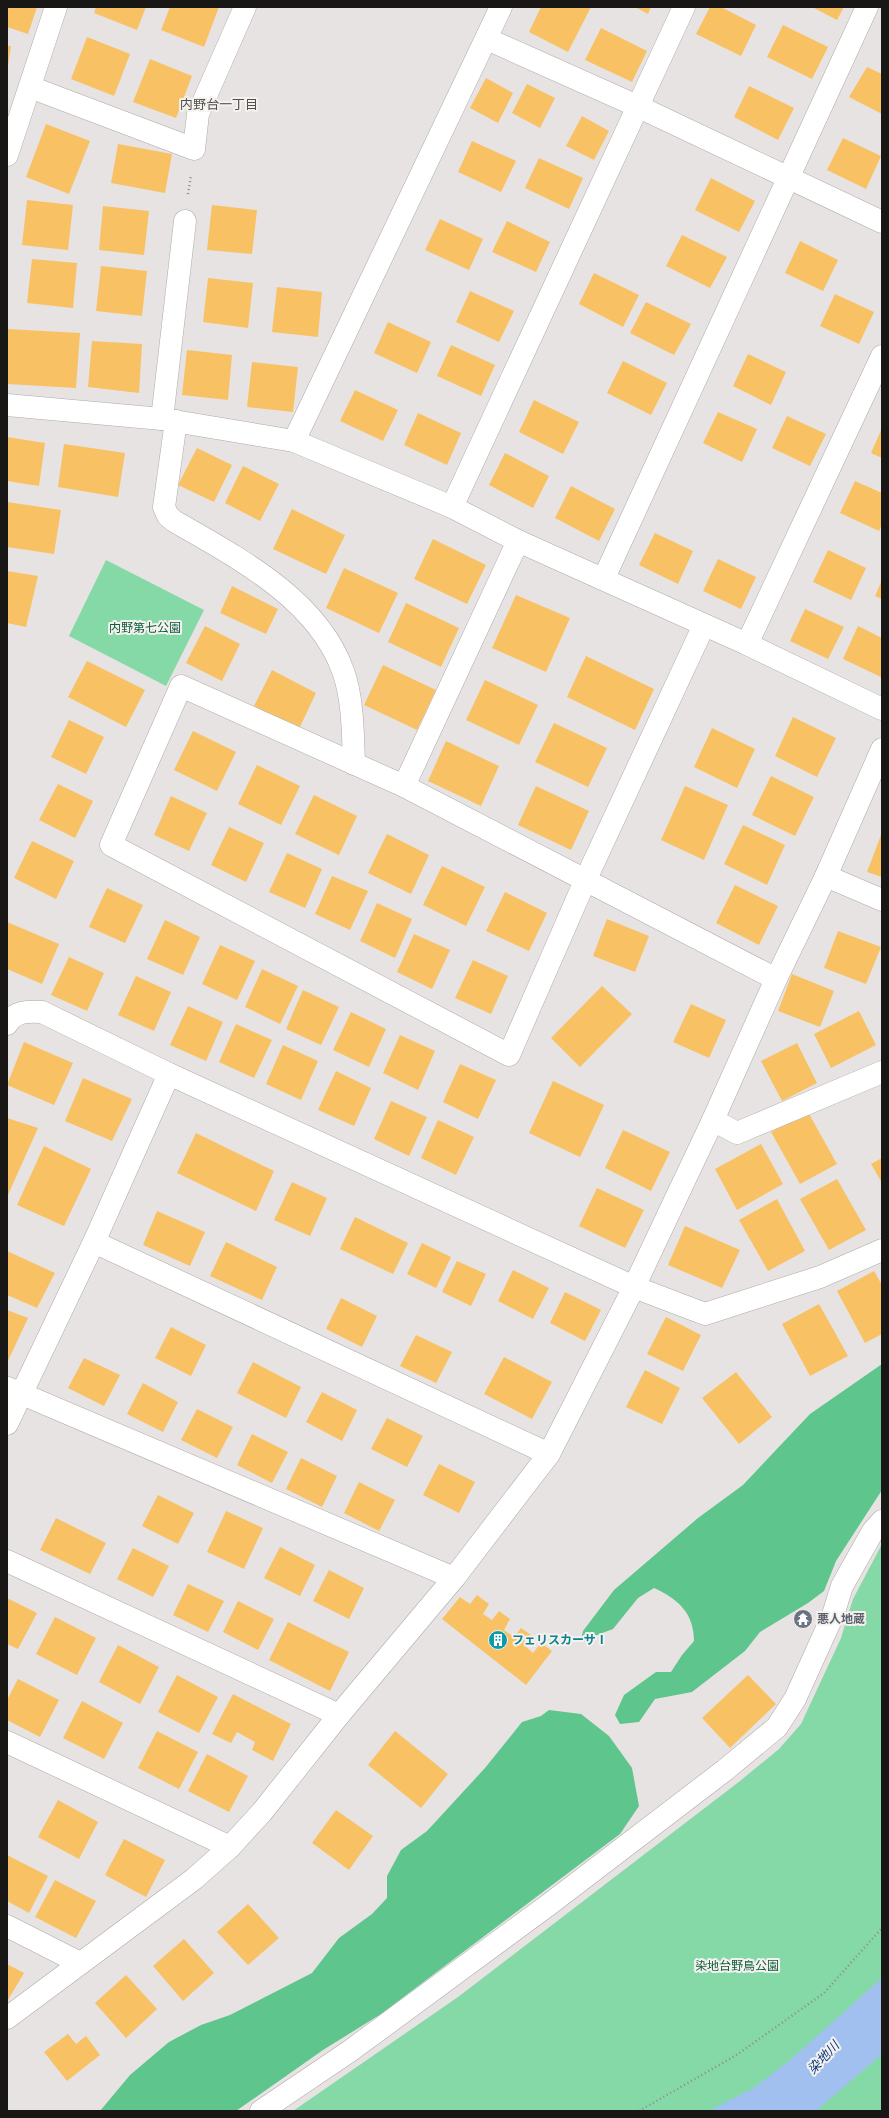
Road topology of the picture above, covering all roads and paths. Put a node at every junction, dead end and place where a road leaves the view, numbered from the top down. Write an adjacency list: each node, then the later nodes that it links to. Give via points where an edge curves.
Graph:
1 (56, 7): 7 (street)
2 (245, 7): 9 (street, via 198,114)
3 (501, 7): 6 (street)
4 (684, 7): 8 (street)
5 (867, 7): 11 (street)
6 (487, 39): 8 (street); 17 (street)
7 (30, 87): 9 (street); 10 (street)
8 (637, 106): 11 (street); 18 (street)
9 (194, 149): 12 (path)
10 (7, 155)
11 (789, 178): 13 (street); 20 (street)
12 (185, 221): 16 (street)
13 (882, 222)
14 (882, 356): 22 (street)
15 (7, 405): 16 (street)
16 (169, 420): 17 (street); 25 (street, via 164,507 168,516 225,550 293,598 332,647 343,671 352,716)
17 (294, 441): 18 (street)
18 (452, 507): 19 (street)
19 (518, 541): 20 (street); 26 (street)
20 (604, 578): 21 (street)
21 (704, 625): 22 (street); 28 (street)
22 (748, 644): 23 (street)
23 (882, 709)
24 (882, 749): 27 (street)
25 (354, 764): 26 (street); 28 (street, via 181,686 111,845 509,1055)
26 (404, 786): 28 (street)
27 (826, 876): 29 (street); 30 (street)
28 (584, 881): 30 (street)
29 (882, 900)
30 (776, 979): 34 (street)
31 (7, 1024): 33 (street, via 12,1017 20,1013 42,1012)
32 (882, 1072): 34 (street, via 737,1133)
33 (170, 1074): 35 (street); 37 (street)
34 (713, 1120): 37 (street)
35 (94, 1242): 38 (street); 40 (street)
36 (882, 1250): 37 (street, via 820,1277 705,1314)
37 (634, 1287): 40 (street)
38 (14, 1390): 39 (street); 43 (street)
39 (7, 1424)
40 (548, 1454): 43 (street)
41 (882, 1521): 51 (street, via 873,1531 842,1586 833,1616 795,1699 777,1727 551,1903 350,2051)
42 (7, 1561): 44 (street)
43 (454, 1578): 44 (street)
44 (339, 1714): 46 (street, via 262,1812)
45 (7, 1742): 46 (street)
46 (230, 1848): 49 (street, via 194,1879)
47 (7, 1926): 49 (street)
48 (882, 1928): 52 (path, via 824,1993 738,2054)
49 (80, 1963): 50 (street)
50 (7, 2018)
51 (261, 2111)
52 (640, 2111)

